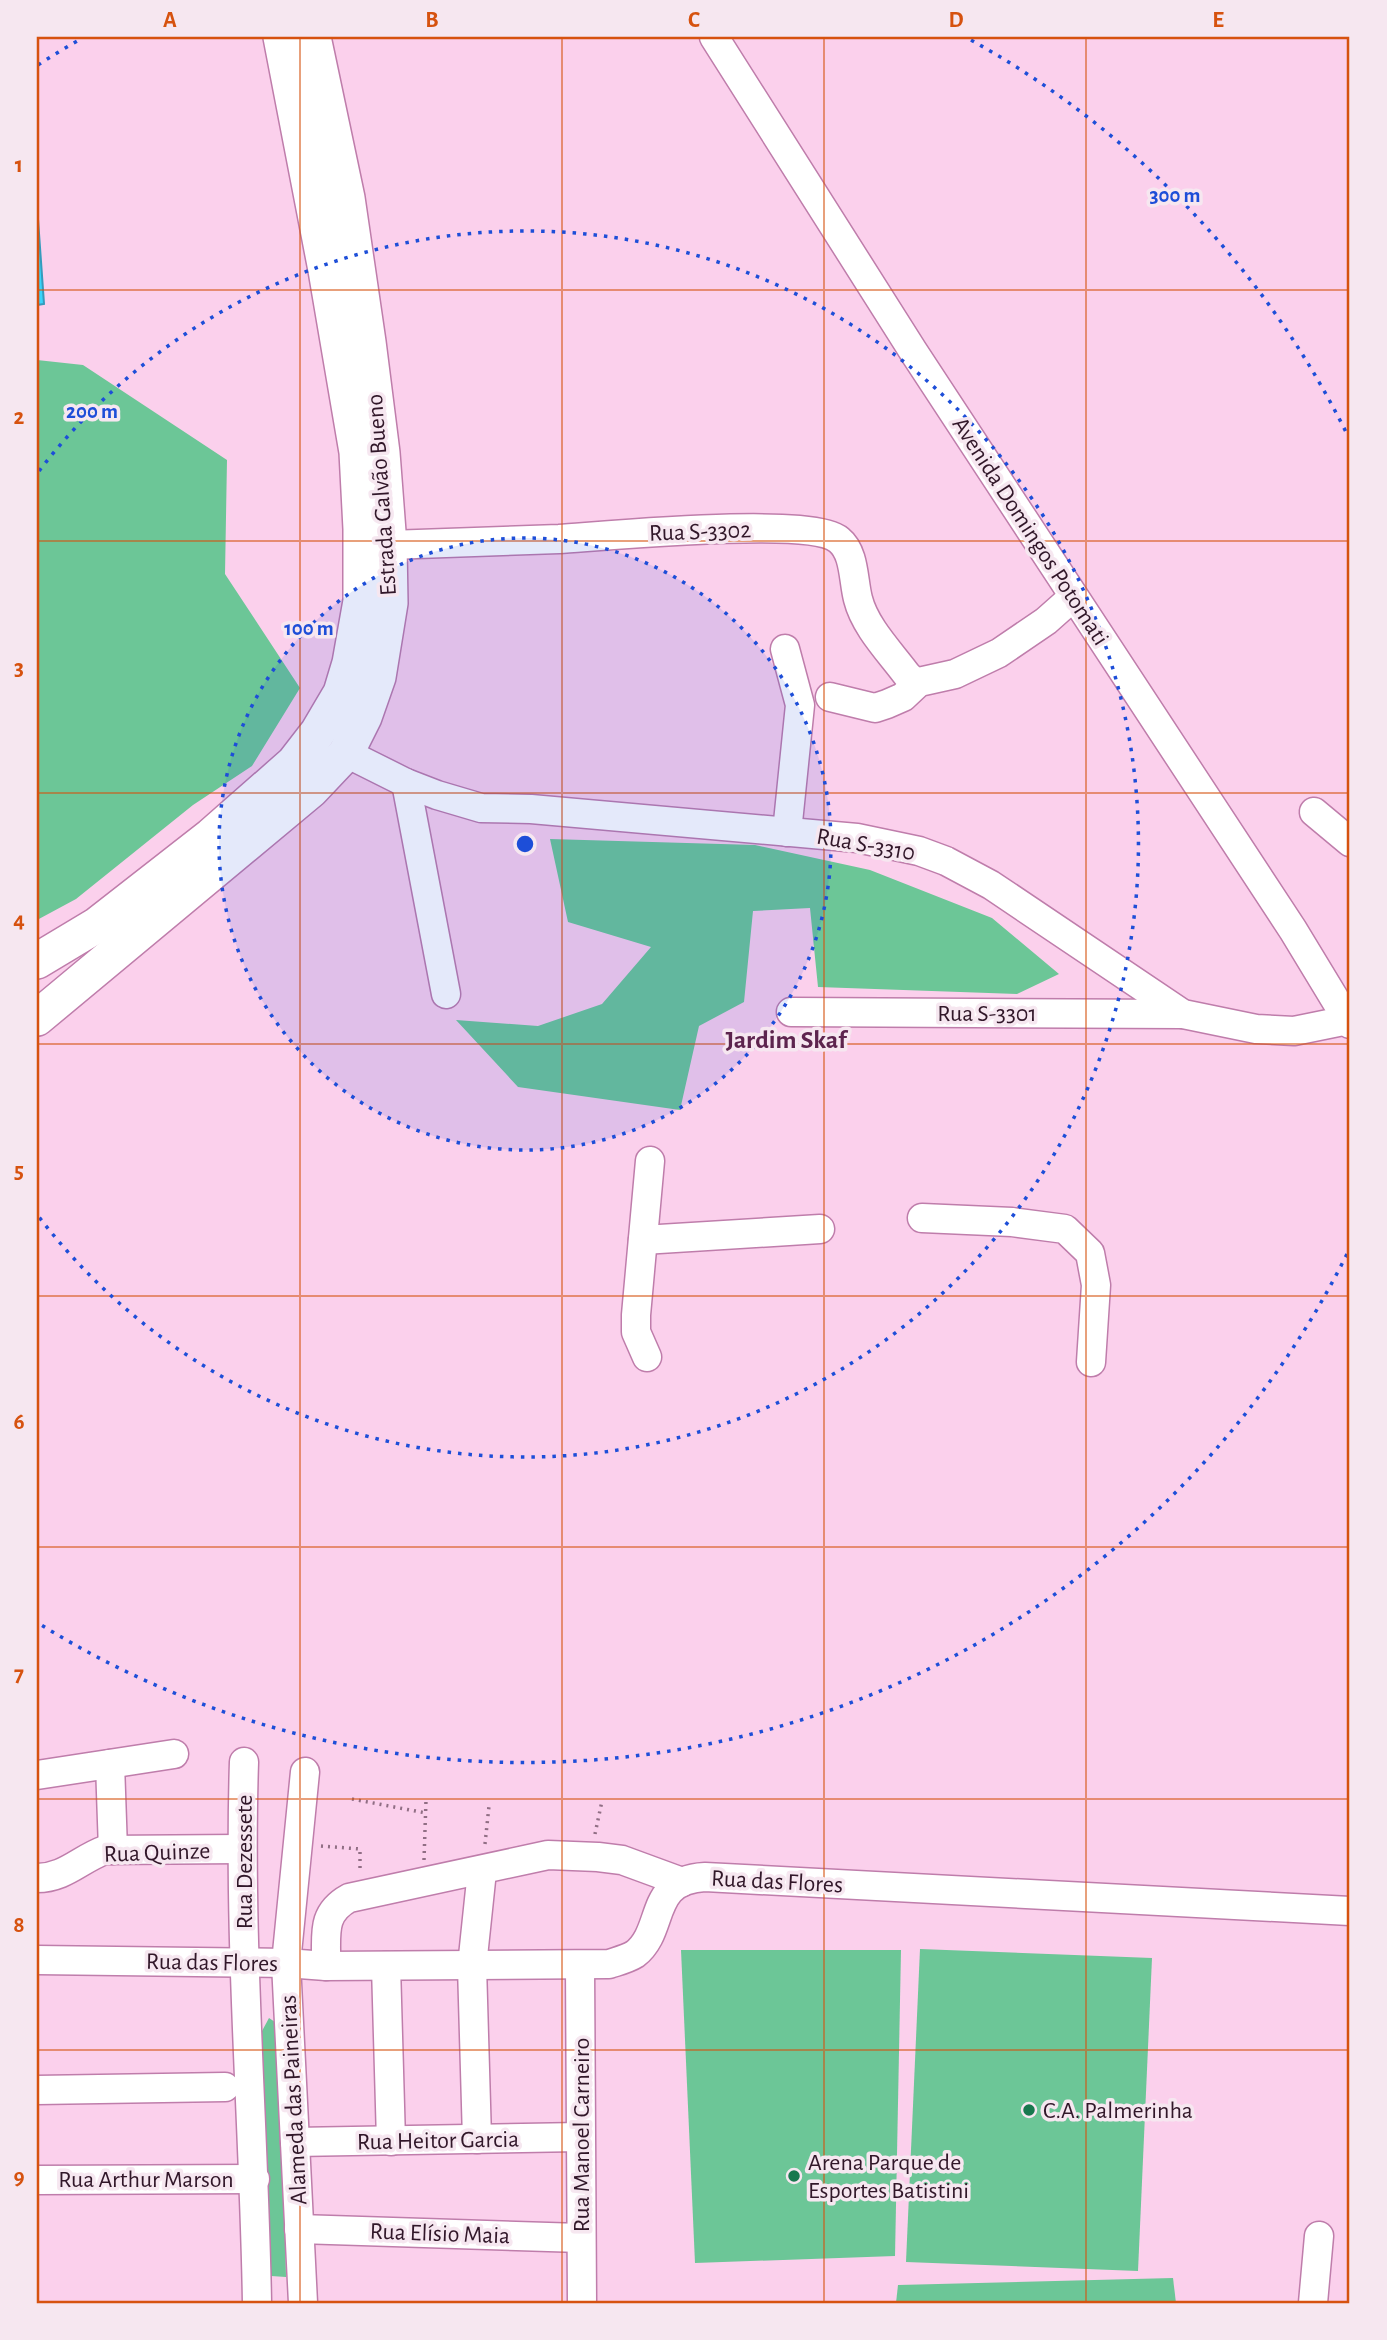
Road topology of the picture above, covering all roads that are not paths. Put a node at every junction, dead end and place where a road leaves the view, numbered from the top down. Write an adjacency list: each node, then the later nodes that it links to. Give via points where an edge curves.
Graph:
1 (281, 37): 14 (main road, Estrada Galvão Bueno, via 357,452 361,601 351,663 341,694 294,763 107,918)
2 (313, 37): 4 (main road, Estrada Galvão Bueno, via 347,198 380,439)
3 (714, 37): 5 (street, Avenida Domingos Potomati)
4 (389, 545): 7 (street, Rua S-3302, via 713,529 824,532 842,542 849,554 859,601 875,633 907,675); 9 (main road, Estrada Galvão Bueno, via 386,642 364,717)
5 (1073, 597): 7 (street, via 999,653 956,674); 19 (street, Avenida Domingos Potomati)
6 (785, 649): 12 (street, via 800,705)
7 (919, 682): 8 (street, via 903,697 875,708)
8 (830, 697)
9 (346, 753): 10 (street, Rua S-3310); 18 (main road, Estrada Galvão Bueno, via 269,827)
10 (407, 783): 12 (street, Rua S-3310, via 481,807); 15 (street)
11 (1314, 812): 13 (street)
12 (787, 832): 17 (street, Rua S-3310, via 857,838 946,861 1046,920)
13 (1350, 842)
14 (37, 961)
15 (446, 994)
16 (791, 1012): 17 (street, Rua S-3301)
17 (1183, 1014): 19 (street, Rua S-3310, via 1256,1029 1294,1031)
18 (37, 1018)
19 (1349, 1022)
20 (650, 1161): 23 (street)
21 (922, 1218): 25 (street, via 1065,1229 1090,1253 1096,1285)
22 (820, 1229): 23 (street)
23 (643, 1240): 24 (street, via 636,1332)
24 (647, 1357)
25 (1091, 1362)
26 (174, 1754): 28 (street)
27 (244, 1762): 31 (street, Rua Dezessete)
28 (110, 1764): 30 (street); 32 (street)
29 (305, 1772): 39 (street, Alameda das Paineiras)
30 (37, 1775)
31 (241, 1849): 32 (street, Rua Quinze); 38 (street, Rua Dezessete)
32 (113, 1850): 34 (street, Rua Quinze, via 90,1855 51,1878)
33 (482, 1871): 35 (street, via 548,1855 591,1857 639,1865); 40 (street, via 349,1898 331,1911); 42 (street)
34 (37, 1878)
35 (682, 1882): 36 (street, Rua das Flores, via 705,1877); 43 (street, Rua das Flores, via 665,1897 636,1953 609,1964)
36 (1350, 1911)
37 (37, 1960): 38 (street, Rua das Flores)
38 (244, 1963): 39 (street, Rua das Flores); 50 (street, Alameda das Paineiras)
39 (286, 1963): 40 (street, Rua das Flores); 49 (street, Alameda das Paineiras)
40 (326, 1966): 41 (street, Rua das Flores)
41 (386, 1966): 42 (street, Rua das Flores); 48 (street)
42 (472, 1966): 43 (street, Rua das Flores); 47 (street)
43 (580, 1966): 46 (street, Rua Manoel Carneiro)
44 (225, 2087): 45 (street)
45 (37, 2090)
46 (580, 2137): 47 (street, Rua Heitor Garcia); 54 (street, Rua Manoel Carneiro)
47 (477, 2139): 48 (street, Rua Heitor Garcia)
48 (391, 2141): 49 (street, Rua Heitor Garcia)
49 (295, 2142): 52 (street, Alameda das Paineiras)
50 (255, 2179): 51 (street, Rua Arthur Marson); 55 (street, Alameda das Paineiras)
51 (37, 2180)
52 (299, 2229): 54 (street, Rua Elísio Maia); 56 (street, Alameda das Paineiras)
53 (1319, 2236): 58 (street)
54 (581, 2238): 57 (street, Rua Manoel Carneiro)
55 (257, 2303)
56 (303, 2303)
57 (582, 2303)
58 (1313, 2303)

